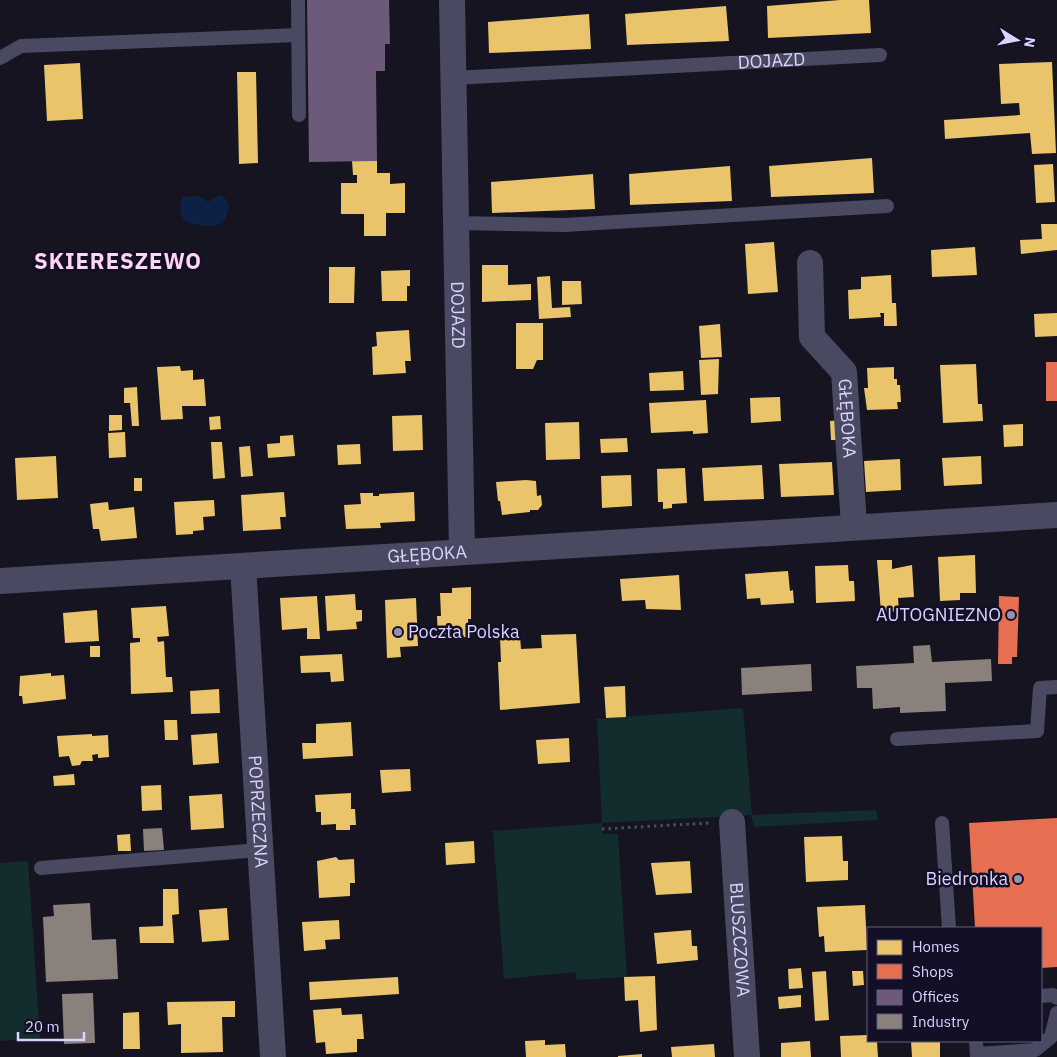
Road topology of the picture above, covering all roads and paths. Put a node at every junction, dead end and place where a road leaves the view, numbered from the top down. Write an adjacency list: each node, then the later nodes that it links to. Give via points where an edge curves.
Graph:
1 (298, 0): 3 (lane)
2 (452, 0): 6 (street, DOJAZD)
3 (298, 35): 5 (lane, via 21,46); 7 (lane)
4 (880, 55): 6 (lane, DOJAZD)
5 (0, 58)
6 (453, 78): 9 (street, DOJAZD)
7 (299, 115)
8 (887, 206): 9 (lane, via 564,225)
9 (455, 223): 13 (street, DOJAZD)
10 (810, 263): 12 (street, GŁĘBOKA, via 812,337 844,372)
11 (1057, 515): 12 (street, GŁĘBOKA)
12 (854, 526): 13 (street, GŁĘBOKA)
13 (462, 552): 14 (street, GŁĘBOKA)
14 (242, 566): 15 (street, GŁĘBOKA); 21 (street, POPRZECZNA)
15 (0, 581)
16 (1057, 687): 17 (lane, via 1040,688 1038,731)
17 (897, 739)
18 (732, 822): 20 (path); 29 (street, BLUSZCZOWA)
19 (942, 823): 23 (lane)
20 (602, 829)
21 (260, 850): 22 (lane); 28 (street, POPRZECZNA)
22 (41, 868)
23 (949, 927)
24 (1042, 996): 25 (lane)
25 (1057, 998)
26 (1057, 1012): 27 (lane, via 1051,1037 1034,1050)
27 (977, 1051)
28 (273, 1057)
29 (747, 1057)

